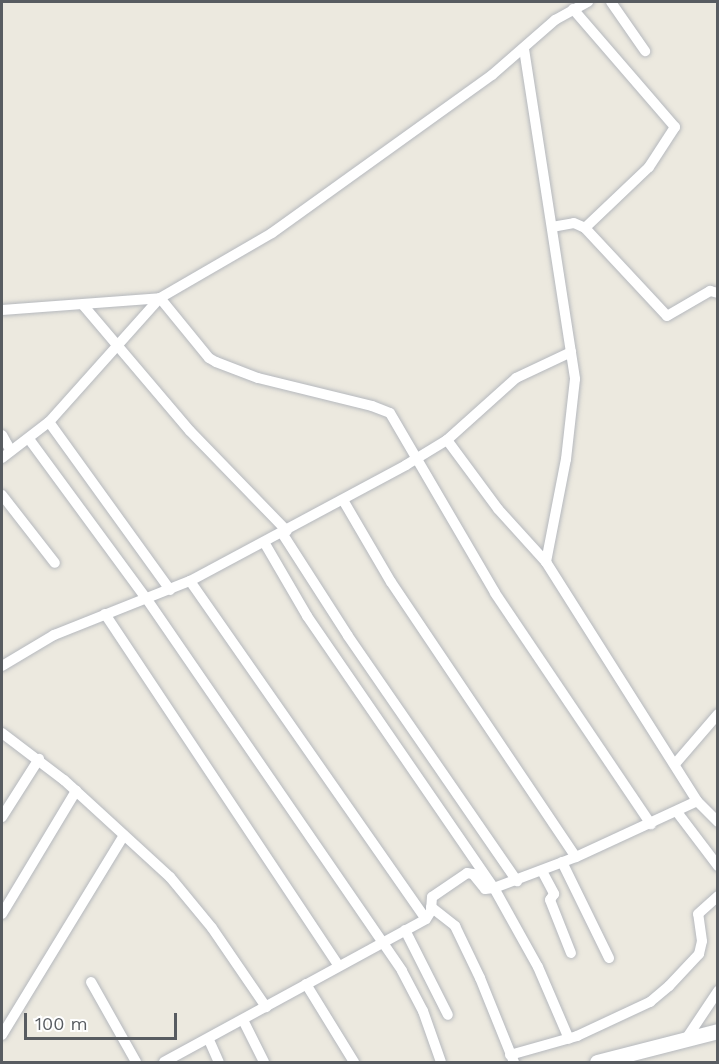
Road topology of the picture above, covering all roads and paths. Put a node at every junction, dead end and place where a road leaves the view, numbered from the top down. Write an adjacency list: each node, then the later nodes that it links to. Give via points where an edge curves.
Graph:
1 (588, 2): 3 (street)
2 (611, 2): 5 (street)
3 (573, 9): 4 (street); 7 (street, via 675,127 649,167)
4 (524, 49): 6 (street); 9 (street, via 272,232)
5 (645, 51)
6 (552, 226): 7 (street, via 574,223); 13 (street)
7 (585, 228): 8 (street, via 662,314 671,314 710,291)
8 (717, 293)
9 (160, 298): 10 (street); 12 (street); 20 (street, via 216,362 258,378 390,413)
10 (83, 304): 11 (street); 12 (street)
11 (2, 310)
12 (116, 346): 14 (street); 23 (street)
13 (571, 352): 17 (street, via 507,385); 25 (street, via 575,391)
14 (49, 422): 16 (street); 28 (street)
15 (2, 435): 18 (street)
16 (29, 439): 18 (street); 29 (street)
17 (447, 441): 20 (street); 25 (street, via 498,509)
18 (11, 451): 19 (street)
19 (2, 458)
20 (416, 459): 22 (street); 41 (street, via 495,593)
21 (2, 495): 26 (street)
22 (343, 500): 23 (street); 43 (street, via 391,582)
23 (284, 532): 24 (street); 47 (street, via 354,645)
24 (264, 542): 27 (street); 48 (street, via 307,616)
25 (546, 562): 35 (street)
26 (55, 563)
27 (190, 581): 28 (street); 52 (street)
28 (170, 590): 29 (street)
29 (146, 598): 30 (street); 54 (street)
30 (105, 614): 31 (street, via 54,635); 57 (street)
31 (2, 664)
32 (717, 714): 35 (street)
33 (2, 734): 34 (street)
34 (39, 759): 36 (street); 39 (street)
35 (675, 765): 37 (street)
36 (76, 791): 42 (street); 51 (street)
37 (698, 801): 38 (street); 40 (street)
38 (677, 812): 41 (street); 45 (street)
39 (2, 817)
40 (717, 822)
41 (651, 824): 43 (street)
42 (124, 835): 61 (street, via 192,902); 65 (street)
43 (576, 857): 44 (street)
44 (562, 862): 46 (street); 56 (street)
45 (717, 866)
46 (542, 871): 47 (street); 55 (street, via 554,894 550,900)
47 (517, 881): 48 (street)
48 (494, 888): 50 (street, via 485,889 473,874 467,873 432,897); 66 (street, via 538,967)
49 (717, 896): 66 (street, via 698,914 702,941 699,954 669,986 650,1002)
50 (431, 907): 52 (street); 69 (street, via 456,926)
51 (2, 914)
52 (426, 919): 53 (street)
53 (405, 930): 54 (street); 62 (street)
54 (381, 942): 57 (street); 75 (street, via 423,1011)
55 (571, 953)
56 (609, 958)
57 (338, 965): 59 (street)
58 (91, 982): 70 (street)
59 (306, 984): 61 (street); 74 (street)
60 (717, 991): 67 (street)
61 (266, 1007): 63 (street)
62 (448, 1015)
63 (243, 1020): 68 (street); 73 (street)
64 (717, 1031): 67 (street)
65 (2, 1035)
66 (568, 1039): 69 (street)
67 (686, 1039): 76 (street)
68 (209, 1040): 71 (street); 72 (street)
69 (512, 1059)
70 (136, 1062)
71 (164, 1062)
72 (219, 1062)
73 (264, 1062)
74 (354, 1062)
75 (441, 1062)
76 (597, 1062)

